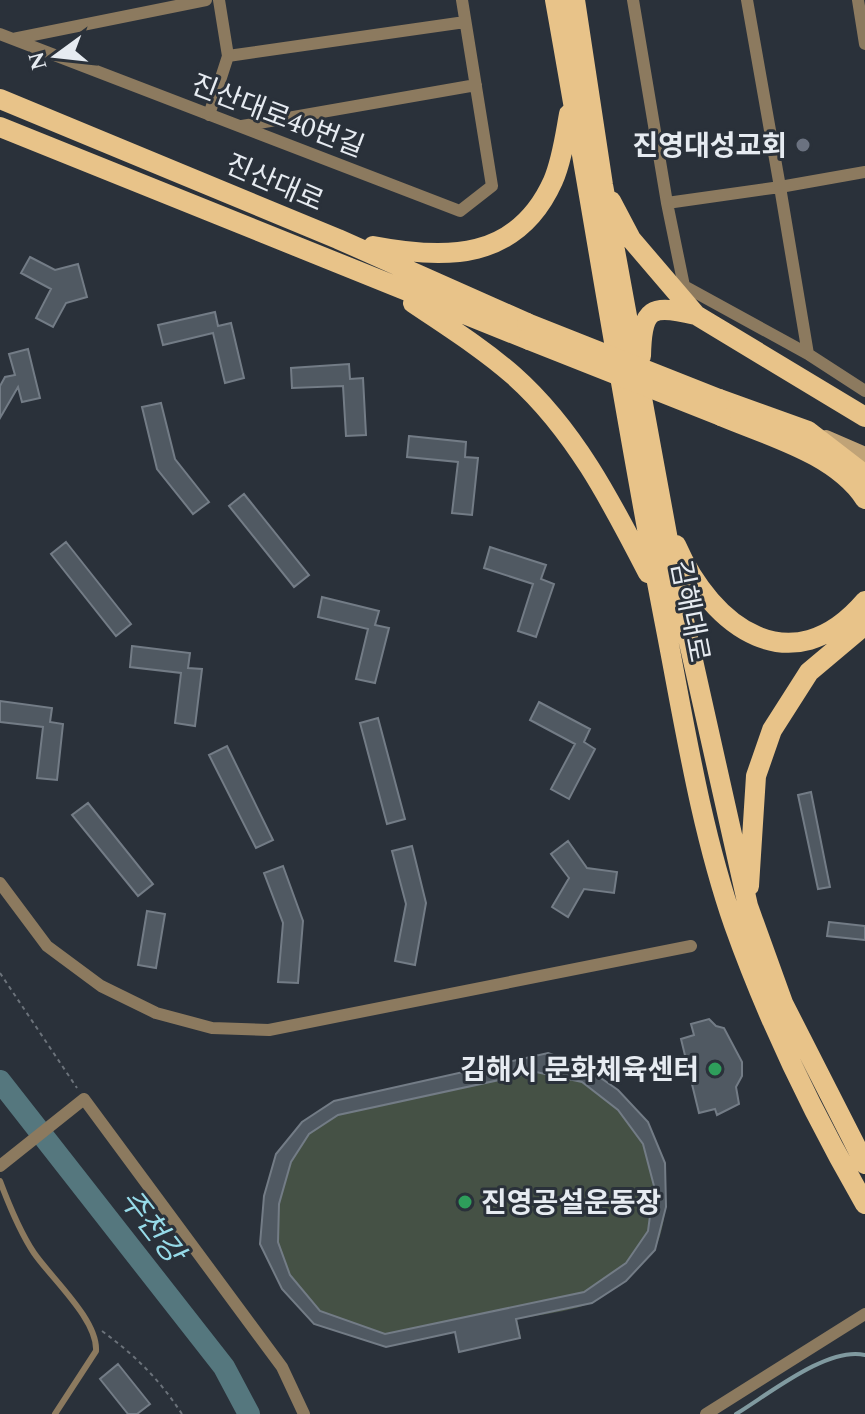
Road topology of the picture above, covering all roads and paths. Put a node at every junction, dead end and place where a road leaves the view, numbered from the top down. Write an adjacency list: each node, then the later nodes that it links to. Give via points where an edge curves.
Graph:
1 (206, 0): 11 (street)
2 (219, 0): 13 (street)
3 (462, 0): 9 (street)
4 (555, 0): 16 (main road, 김해대로)
5 (575, 0): 21 (main road, 김해대로)
6 (633, 0): 23 (street)
7 (747, 0): 22 (street)
8 (858, 0): 12 (street)
9 (465, 22): 13 (street); 14 (street)
10 (0, 34): 11 (street, 진산대로40번길)
11 (13, 39): 17 (street, 진산대로40번길)
12 (865, 44)
13 (228, 56): 17 (street)
14 (476, 85): 18 (street); 18 (street, 진산대로40번길, via 492,186 460,211)
15 (0, 99): 24 (main road, 진산대로)
16 (573, 99): 24 (main road, via 553,180 537,208 511,233 457,255 422,255); 38 (main road, 김해대로)
17 (209, 115): 18 (street, 진산대로40번길)
18 (239, 126)
19 (0, 127): 25 (main road, 진산대로)
20 (865, 172): 22 (street)
21 (603, 185): 26 (main road, via 631,239); 30 (main road, 김해대로)
22 (780, 187): 23 (street); 28 (street)
23 (667, 203): 28 (street, via 684,286)
24 (338, 239): 27 (main road, 진산대로)
25 (383, 283): 27 (main road); 38 (main road, via 474,345 547,411 611,501)
26 (696, 315): 30 (main road, via 664,307 645,318); 32 (main road)
27 (528, 332): 31 (main road, bridge)
28 (808, 354): 29 (street)
29 (865, 391)
30 (640, 400): 37 (main road, 김해대로)
31 (720, 408): 33 (main road); 36 (main road, via 814,457)
32 (865, 417)
33 (808, 431): 34 (main road); 35 (main road)
34 (865, 455)
35 (865, 475)
36 (865, 499)
37 (664, 519): 39 (main road, via 704,597 731,624 756,637 788,642 812,638 850,619); 42 (main road, 김해대로)
38 (659, 596): 49 (main road, 김해대로, via 696,786 733,921 788,1061)
39 (865, 601)
40 (865, 625): 42 (main road, via 809,672 772,730 756,776)
41 (0, 883): 43 (street, via 47,946 101,986 156,1013 212,1028 269,1030)
42 (748, 906): 46 (main road, 김해대로, via 783,1003)
43 (691, 946)
44 (0, 973): 45 (path)
45 (80, 1103): 47 (street); 54 (street, via 282,1367)
46 (865, 1164)
47 (0, 1166)
48 (0, 1181): 51 (lane, via 33,1252)
49 (865, 1204)
50 (865, 1314): 55 (street)
51 (90, 1328): 52 (lane, via 96,1351); 53 (path, via 137,1356)
52 (55, 1414)
53 (182, 1414)
54 (304, 1414)
55 (706, 1414)

